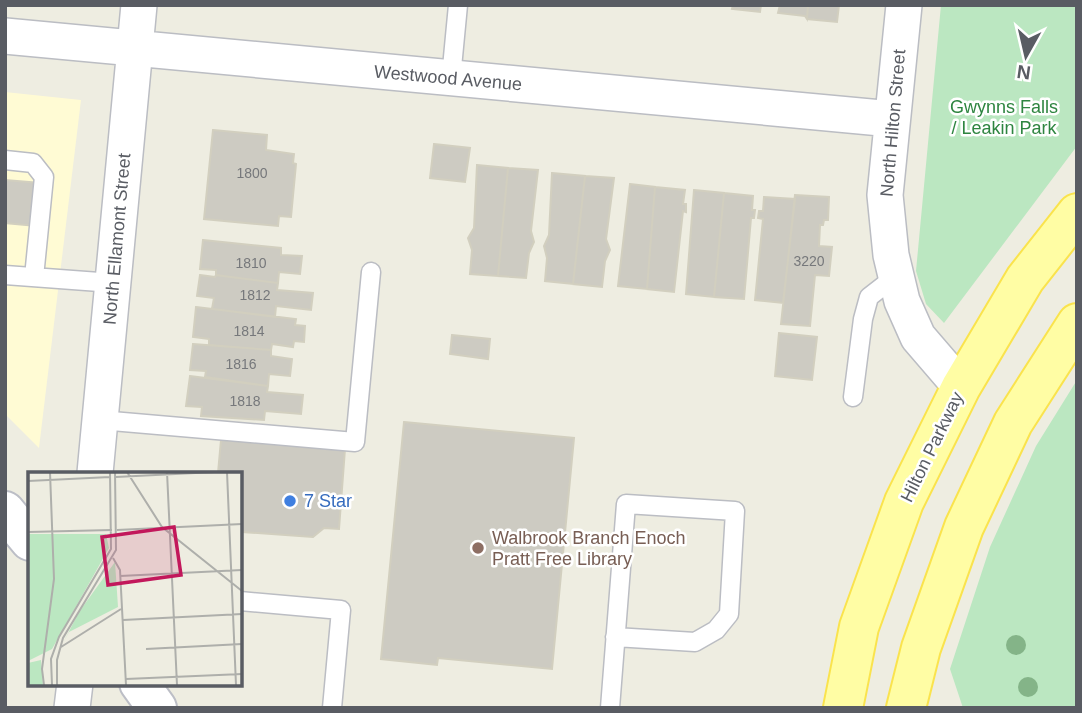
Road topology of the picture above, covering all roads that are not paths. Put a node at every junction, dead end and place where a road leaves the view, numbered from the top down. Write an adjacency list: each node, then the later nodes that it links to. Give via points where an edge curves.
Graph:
1 (139, 5): 5 (street, North Ellamont Street)
2 (458, 5): 6 (lane)
3 (904, 5): 7 (street, North Hilton Street)
4 (5, 36): 5 (street, Westwood Avenue)
5 (135, 48): 6 (street, Westwood Avenue); 14 (street, North Ellamont Street)
6 (451, 78): 7 (street, Westwood Avenue)
7 (892, 119): 12 (street, North Hilton Street, via 886,195)
8 (5, 160): 13 (lane, via 33,163 44,177)
9 (1077, 213): 16 (main road, Hilton Parkway, via 1025,279)
10 (371, 272): 18 (lane, via 355,442)
11 (5, 275): 13 (lane)
12 (896, 276): 16 (street, North Hilton Street, via 918,337); 17 (lane, via 869,297)
13 (34, 277): 14 (lane)
14 (113, 283): 18 (street, North Ellamont Street)
15 (1077, 323): 31 (main road, via 1013,423 964,527 921,648)
16 (961, 387): 30 (main road, Hilton Parkway, via 904,502 859,627)
17 (853, 397)
18 (100, 420): 19 (street, North Ellamont Street)
19 (95, 472)
20 (5, 511): 21 (main road)
21 (28, 539)
22 (242, 601): 28 (lane, via 341,610)
23 (615, 637): 23 (lane, via 626,504 735,511 729,614 716,631 695,642); 29 (lane)
24 (75, 685): 26 (street)
25 (140, 685): 27 (main road)
26 (72, 708)
27 (157, 708)
28 (332, 708)
29 (610, 708)
30 (843, 708)
31 (906, 708)

